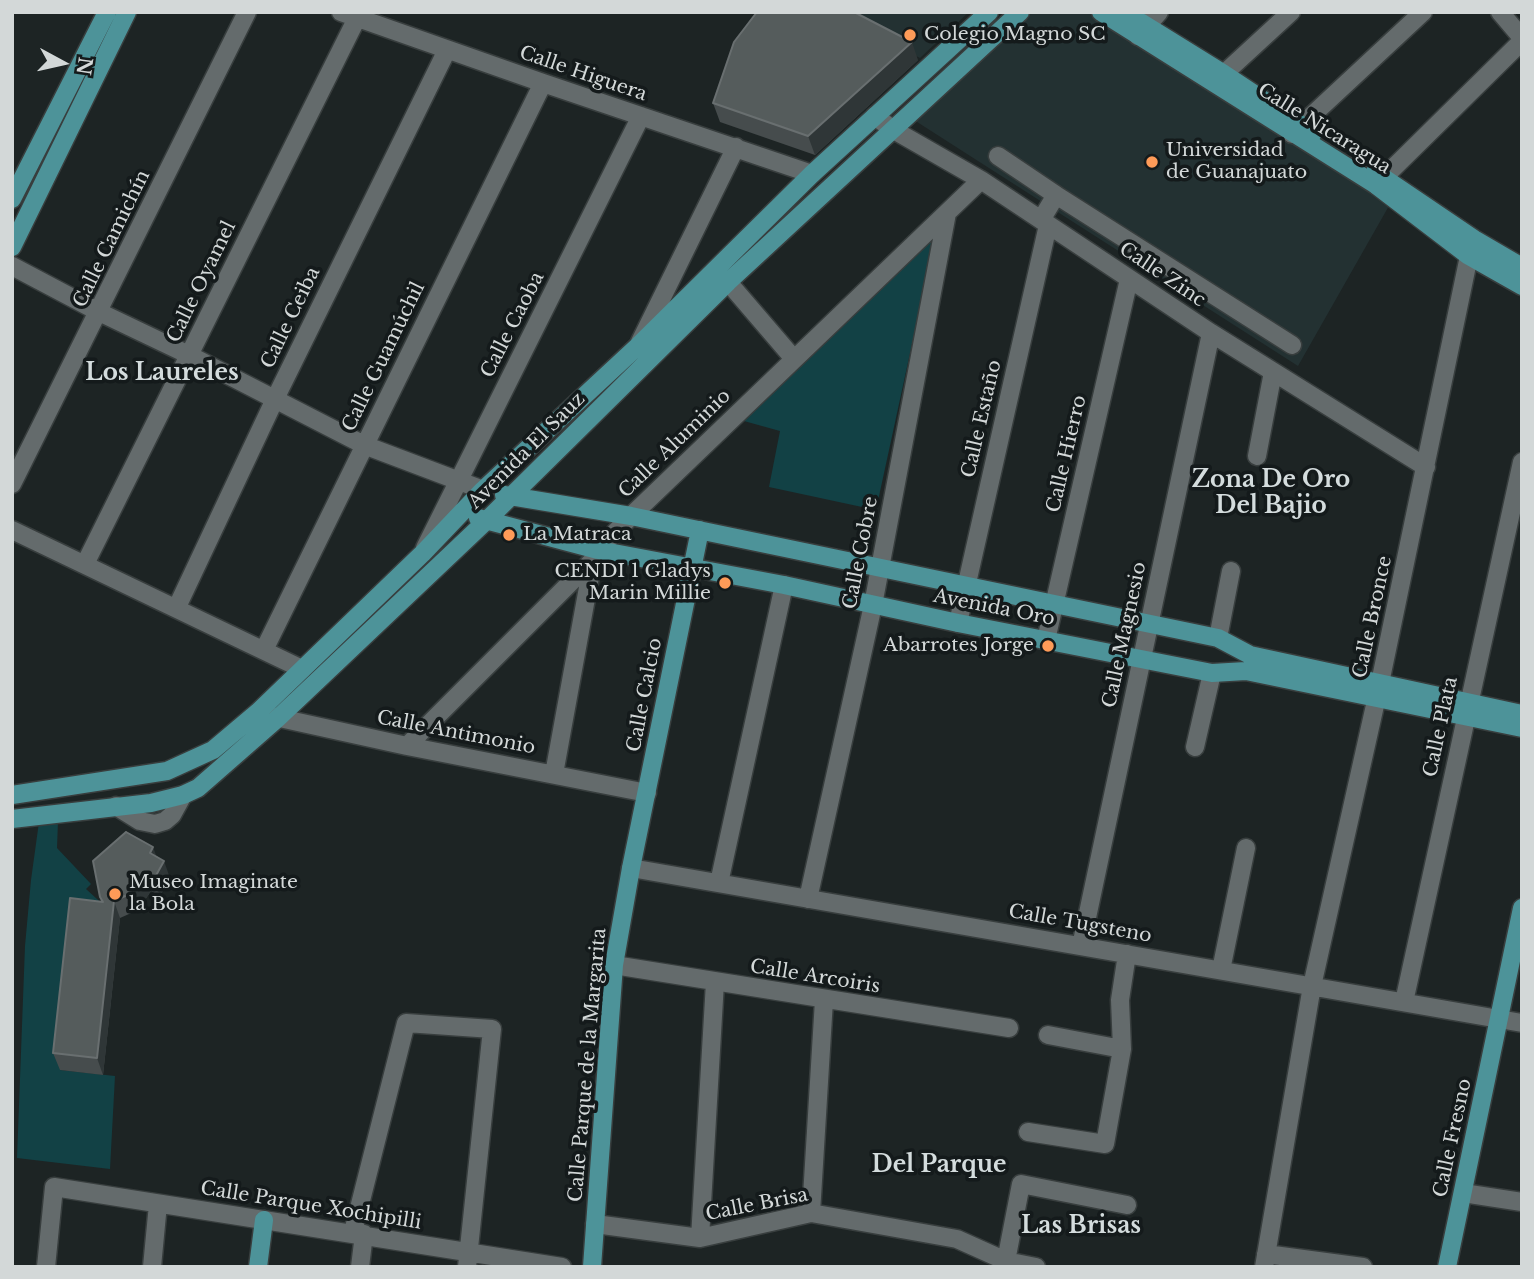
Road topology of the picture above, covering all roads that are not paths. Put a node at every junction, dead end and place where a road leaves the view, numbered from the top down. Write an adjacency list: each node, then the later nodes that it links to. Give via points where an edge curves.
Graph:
1 (107, 12): 27 (main road)
2 (127, 12): 30 (main road)
3 (247, 12): 37 (street, Calle Camichín)
4 (989, 12): 18 (main road, Avenida El Sauz)
5 (1020, 12): 19 (main road, Avenida El Sauz)
6 (1101, 12): 12 (main road, Calle Nicaragua)
7 (1124, 12): 12 (main road, Calle Nicaragua)
8 (1290, 12): 15 (street)
9 (1423, 12): 20 (street)
10 (1500, 12): 13 (street)
11 (349, 15): 14 (street, Calle Higuera); 41 (street, Calle Oyamel)
12 (1147, 24): 15 (main road, Calle Nicaragua)
13 (1522, 39): 25 (street)
14 (447, 50): 16 (street, Calle Higuera); 44 (street, Calle Ceiba)
15 (1218, 79): 20 (main road, Calle Nicaragua)
16 (543, 83): 17 (street, Calle Higuera); 45 (street, Calle Guamúchil)
17 (641, 116): 21 (street, Calle Higuera); 49 (street, Calle Caoba)
18 (875, 116): 19 (street, Calle Zinc); 23 (main road, Avenida El Sauz)
19 (892, 129): 24 (street, Calle Zinc); 35 (main road, Avenida El Sauz)
20 (1296, 129): 25 (main road, Calle Nicaragua)
21 (736, 147): 23 (street, Calle Higuera); 39 (street)
22 (998, 156): 26 (street)
23 (812, 174): 39 (main road, Avenida El Sauz)
24 (981, 180): 28 (street, Calle Aluminio); 29 (street, Calle Zinc)
25 (1380, 181): 31 (main road, Calle Nicaragua); 33 (main road, Calle Nicaragua)
26 (1056, 195): 29 (street, Calle Estaño); 40 (street)
27 (12, 199)
28 (947, 213): 42 (street, Calle Aluminio); 61 (street, Calle Cobre)
29 (1045, 222): 34 (street, Calle Zinc); 65 (street, Calle Estaño)
30 (12, 247)
31 (1469, 256): 36 (main road, Calle Nicaragua); 48 (street, Calle Bronce)
32 (12, 265): 37 (street)
33 (1522, 267)
34 (1129, 279): 38 (street, Calle Zinc); 67 (street, Calle Hierro)
35 (727, 282): 42 (street); 52 (main road, Avenida El Sauz)
36 (1522, 286)
37 (99, 312): 41 (street); 50 (street, Calle Camichín)
38 (1211, 333): 43 (street, Calle Zinc); 70 (street, Calle Magnesio)
39 (639, 345): 51 (main road, Avenida El Sauz)
40 (1292, 345)
41 (189, 355): 44 (street); 60 (street, Calle Oyamel)
42 (794, 359): 54 (street, Calle Aluminio)
43 (1273, 372): 46 (street); 48 (street, Calle Zinc)
44 (275, 399): 45 (street); 68 (street, Calle Ceiba)
45 (365, 445): 49 (street); 73 (street, Calle Guamúchil)
46 (1257, 456)
47 (1522, 462): 78 (street, Calle Plata)
48 (1426, 467): 77 (street, Calle Bronce)
49 (458, 481): 51 (street); 58 (street, Calle Caoba)
50 (12, 484)
51 (483, 490): 52 (main road, Avenida Oro); 53 (main road, Avenida El Sauz)
52 (510, 497): 54 (main road, Avenida Oro); 55 (main road, Avenida El Sauz)
53 (461, 513): 55 (main road, Avenida Oro); 58 (main road, Avenida El Sauz)
54 (631, 516): 57 (main road, Avenida Oro); 59 (street, Calle Aluminio)
55 (486, 521): 59 (main road, Avenida Oro); 81 (main road, Avenida El Sauz)
56 (12, 530): 60 (street)
57 (700, 530): 61 (main road, Avenida Oro); 62 (main road, Calle Calcio)
58 (424, 553): 75 (main road, Avenida El Sauz)
59 (595, 555): 62 (main road, Avenida Oro); 83 (street, Calle Aluminio); 85 (street)
60 (85, 564): 68 (street)
61 (880, 567): 65 (main road, Avenida Oro); 66 (street, Calle Cobre)
62 (691, 568): 64 (main road, Avenida Oro); 86 (main road, Calle Calcio)
63 (1231, 571): 71 (street)
64 (785, 585): 66 (main road, Avenida Oro); 91 (street)
65 (966, 586): 67 (main road, Avenida Oro); 69 (street, Calle Estaño)
66 (873, 605): 69 (main road, Avenida Oro); 92 (street, Calle Cobre)
67 (1053, 605): 70 (main road, Avenida Oro); 72 (street, Calle Hierro)
68 (177, 607): 73 (street)
69 (958, 623): 72 (main road, Avenida Oro)
70 (1148, 624): 71 (main road, Avenida Oro); 74 (street, Calle Magnesio)
71 (1218, 638): 77 (main road, Avenida Oro, via 1250,655)
72 (1046, 640): 74 (main road, Avenida Oro)
73 (264, 650): 75 (street)
74 (1142, 658): 76 (main road, Avenida Oro); 94 (street, Calle Magnesio)
75 (302, 669): 79 (main road, Avenida El Sauz)
76 (1212, 673): 77 (main road, Avenida Oro, via 1246,671); 84 (street)
77 (1379, 691): 78 (main road, Avenida Oro); 99 (street, Calle Bronce)
78 (1467, 709): 80 (main road, Avenida Oro); 82 (main road, Avenida Oro); 101 (street, Calle Plata)
79 (258, 712): 81 (street, Calle Antimonio); 87 (main road, Avenida El Sauz, via 213,750 167,771)
80 (1522, 714)
81 (278, 718): 83 (street, Calle Antimonio); 88 (main road, Avenida El Sauz, via 198,788 183,795)
82 (1522, 728)
83 (407, 746): 85 (street, Calle Antimonio)
84 (1195, 747)
85 (554, 774): 86 (street, Calle Antimonio)
86 (647, 793): 90 (main road, Calle Calcio)
87 (12, 795)
88 (12, 819)
89 (1246, 848): 97 (street)
90 (631, 868): 91 (street, Calle Tugsteno); 96 (main road, Calle Parque de la Margarita)
91 (719, 883): 92 (street, Calle Tugsteno)
92 (808, 899): 94 (street, Calle Tugsteno)
93 (1522, 908): 102 (main road, Calle Fresno)
94 (1081, 946): 95 (street, Calle Tugsteno)
95 (1127, 954): 97 (street, Calle Tugsteno); 106 (street, via 1120,1000)
96 (614, 965): 98 (street, Calle Arcoiris); 114 (main road, Calle Parque de la Margarita)
97 (1221, 970): 99 (street, Calle Tugsteno)
98 (715, 982): 100 (street, Calle Arcoiris); 116 (street)
99 (1312, 986): 101 (street, Calle Tugsteno); 119 (street, Calle Bronce)
100 (824, 1000): 104 (street, Calle Arcoiris); 112 (street)
101 (1404, 1002): 102 (street, Calle Tugsteno)
102 (1499, 1018): 103 (street, Calle Tugsteno); 108 (main road, Calle Fresno)
103 (1522, 1023)
104 (1009, 1028)
105 (1048, 1035): 106 (street)
106 (1122, 1049): 107 (street, via 1105,1144)
107 (1028, 1132)
108 (1463, 1193): 109 (street); 128 (main road, Calle Fresno)
109 (1522, 1202)
110 (158, 1204): 113 (street, Calle Parque Xochipilli); 120 (street, Calle Parque Xochipilli, via 54,1187); 121 (street)
111 (1127, 1205): 118 (street, via 1021,1184)
112 (811, 1213): 116 (street, Calle Brisa); 118 (street, Calle Brisa, via 957,1239)
113 (264, 1220): 115 (street, Calle Parque Xochipilli); 122 (main road)
114 (595, 1224): 116 (street, Calle Brisa); 125 (main road, Calle Parque de la Margarita)
115 (359, 1233): 117 (street, Calle Parque Xochipilli); 117 (street, via 406,1023 492,1029); 123 (street)
116 (700, 1238)
117 (468, 1260): 124 (street, Calle Parque Xochipilli)
118 (1006, 1261): 126 (street, Calle Brisa)
119 (1265, 1261): 127 (street)
120 (46, 1267)
121 (152, 1267)
122 (258, 1267)
123 (360, 1267)
124 (562, 1267)
125 (592, 1267)
126 (1036, 1267)
127 (1363, 1267)
128 (1447, 1267)

